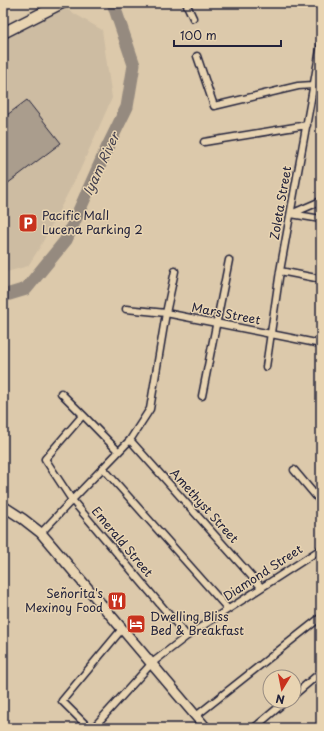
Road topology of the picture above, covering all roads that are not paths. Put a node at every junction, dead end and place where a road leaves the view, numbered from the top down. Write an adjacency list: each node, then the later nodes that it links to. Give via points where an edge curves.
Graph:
1 (62, 3): 4 (main road)
2 (186, 3): 3 (street)
3 (193, 18)
4 (3, 33)
5 (321, 44): 7 (street, Zoleta Street)
6 (197, 56): 7 (street, via 214,106 298,86)
7 (313, 86): 8 (street, Zoleta Street)
8 (307, 125): 9 (street); 11 (street, Zoleta Street)
9 (204, 142)
10 (321, 201): 11 (street)
11 (291, 214): 12 (street); 15 (street, Zoleta Street)
12 (321, 219)
13 (229, 260): 19 (street)
14 (175, 271): 18 (street)
15 (280, 271): 16 (street); 20 (street, Zoleta Street)
16 (321, 279)
17 (126, 309): 18 (street, Mars Street)
18 (166, 312): 19 (street, Mars Street); 26 (street, via 150,409)
19 (216, 324): 20 (street, Mars Street); 24 (street)
20 (270, 334): 21 (street, Mars Street); 22 (street, Zoleta Street)
21 (321, 344)
22 (266, 367)
23 (61, 393): 25 (street)
24 (202, 396)
25 (83, 415): 27 (street); 30 (street, Emerald Street, via 45,459)
26 (130, 440): 27 (street); 35 (street, Amethyst Street)
27 (118, 451): 28 (street)
28 (103, 468): 30 (street); 36 (street)
29 (294, 470): 31 (street)
30 (72, 500): 33 (street); 39 (street, Emerald Street)
31 (321, 502)
32 (3, 506): 33 (main road)
33 (41, 533): 38 (main road)
34 (321, 549): 35 (street, Diamond Street)
35 (261, 587): 36 (street, Diamond Street)
36 (228, 610): 39 (street, Diamond Street)
37 (321, 616): 44 (street)
38 (122, 629): 40 (main road); 45 (street, via 62,701)
39 (187, 636): 40 (street, Diamond Street)
40 (152, 663): 44 (main road); 46 (street, Diamond Street)
41 (321, 672): 42 (street)
42 (302, 688)
43 (277, 709): 48 (street)
44 (196, 716): 47 (main road)
45 (89, 728)
46 (93, 728)
47 (206, 728)
48 (254, 728)

